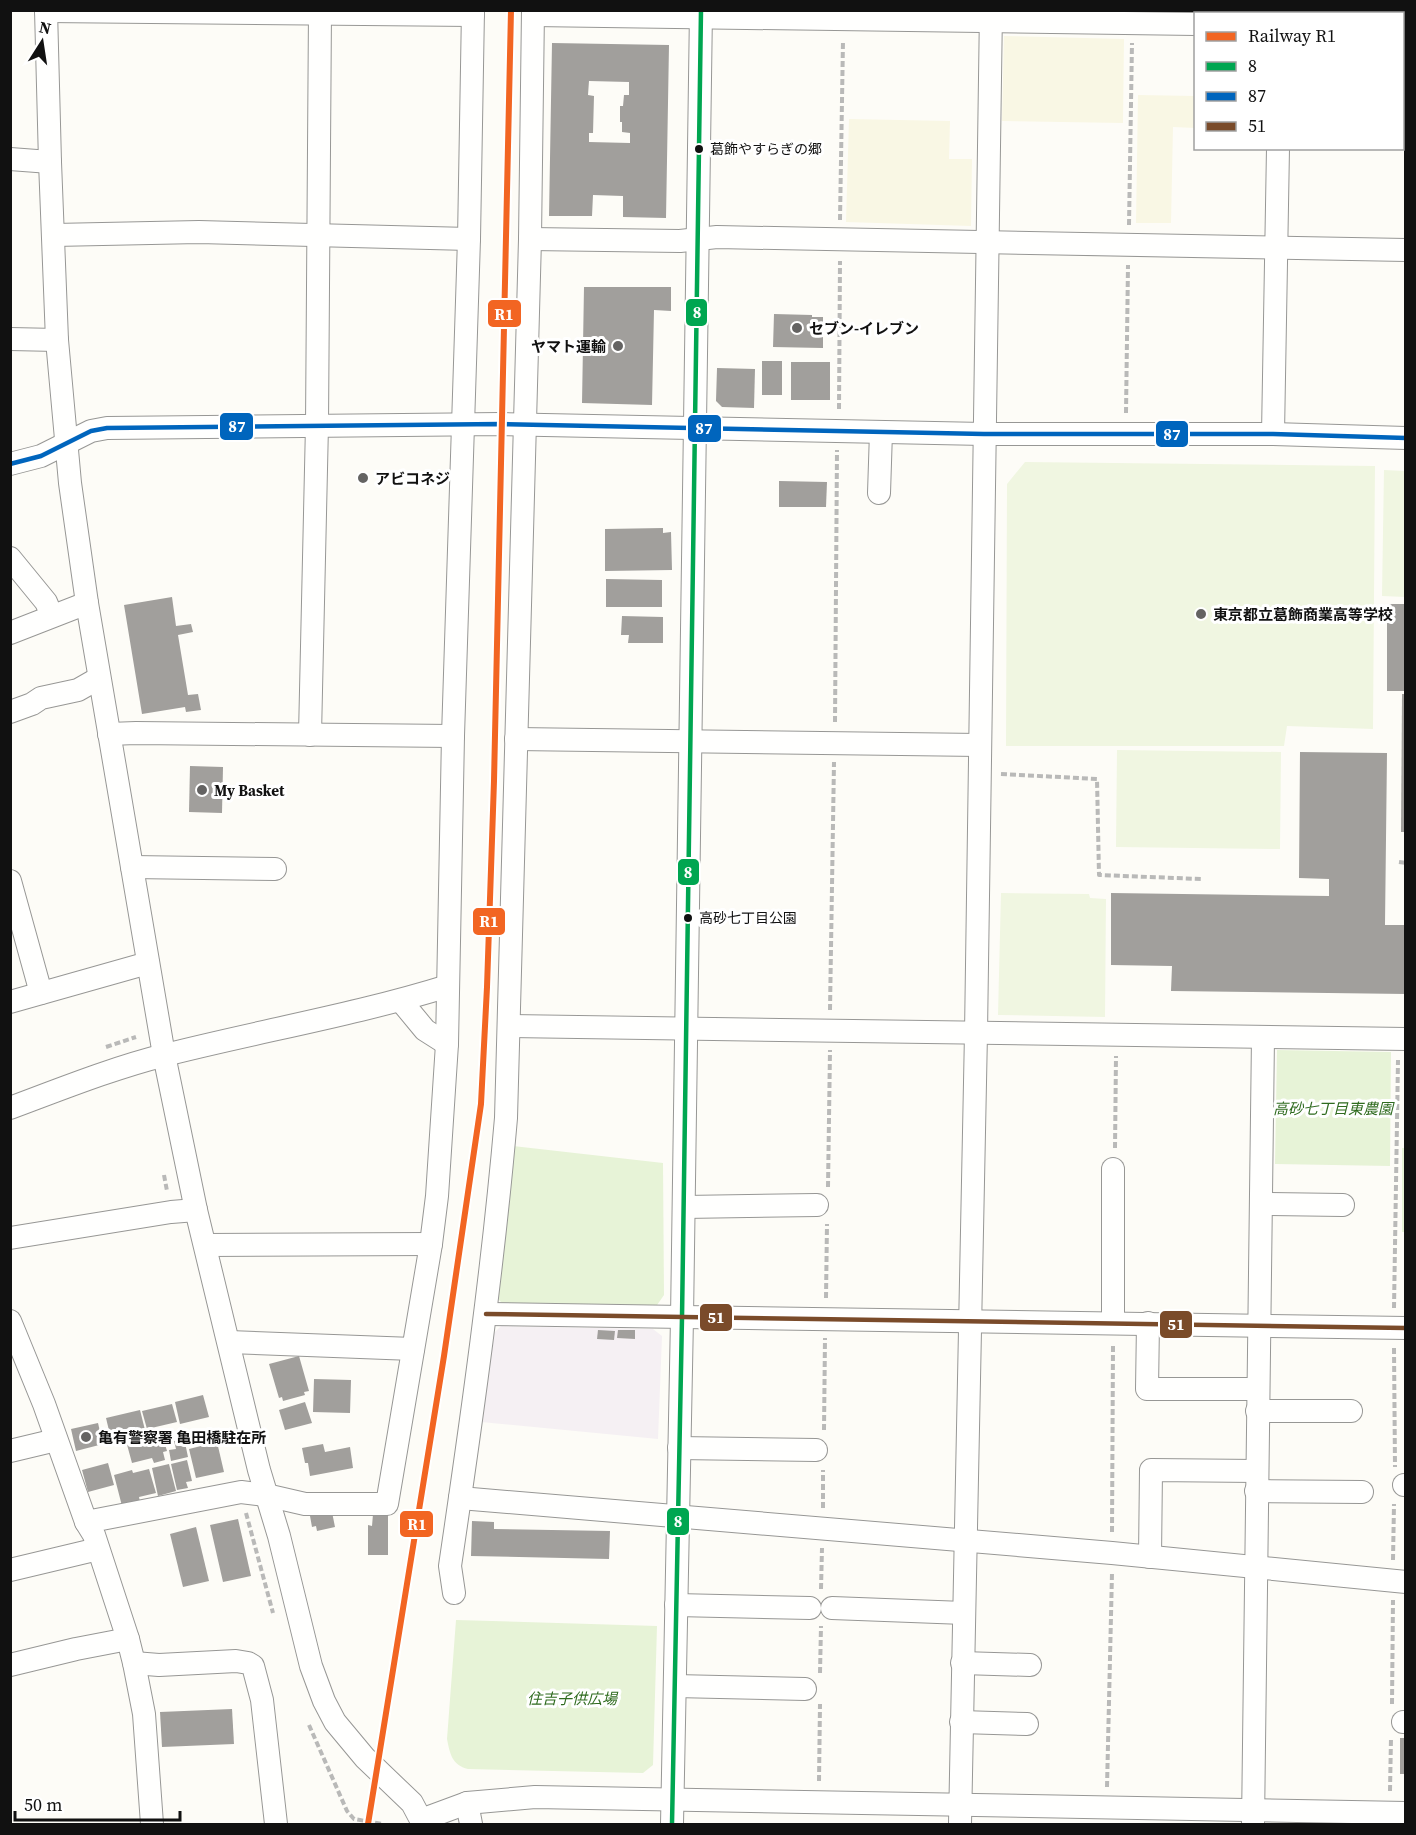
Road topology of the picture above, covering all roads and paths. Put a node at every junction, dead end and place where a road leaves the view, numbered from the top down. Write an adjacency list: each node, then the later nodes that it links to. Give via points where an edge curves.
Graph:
1 (46, 11): 2 (street); 12 (street)
2 (320, 12): 3 (street); 16 (street)
3 (473, 13): 17 (street)
4 (533, 13): 5 (street); 18 (street)
5 (701, 14): 7 (street); 19 (street)
6 (991, 16): 7 (street); 8 (street); 20 (street)
7 (844, 19): 13 (path)
8 (1132, 24): 9 (street); 14 (path)
9 (1194, 24)
10 (1278, 150): 21 (street)
11 (10, 159): 12 (street)
12 (50, 162): 15 (street)
13 (840, 227)
14 (1129, 228)
15 (54, 235): 16 (street, via 199,231); 26 (street)
16 (319, 235): 17 (street); 31 (street)
17 (469, 239): 29 (street)
18 (530, 239): 19 (street); 30 (street)
19 (698, 239): 20 (street); 32 (street)
20 (987, 243): 21 (street); 34 (street)
21 (1276, 247): 22 (street); 35 (street)
22 (1406, 250)
23 (840, 257): 28 (path)
24 (1128, 261): 27 (path)
25 (10, 339): 26 (street)
26 (57, 340): 37 (street)
27 (1126, 418)
28 (839, 420)
29 (463, 424): 30 (street); 31 (street); 49 (street)
30 (525, 424): 32 (street); 50 (street)
31 (317, 426): 37 (street, via 107,428); 48 (street)
32 (695, 428): 33 (street); 51 (street)
33 (881, 432): 34 (street); 40 (street)
34 (984, 434): 35 (street); 53 (street)
35 (1273, 435): 36 (street)
36 (1406, 438)
37 (66, 443): 39 (street, via 41,456); 42 (street)
38 (837, 444): 52 (path)
39 (10, 464)
40 (879, 494)
41 (10, 558): 43 (street, via 46,602)
42 (87, 603): 43 (street); 45 (street)
43 (52, 616): 44 (street)
44 (10, 633)
45 (99, 678): 46 (street, via 78,690 41,698 33,705); 47 (street)
46 (10, 712)
47 (109, 734): 48 (street); 57 (street)
48 (310, 735): 49 (street)
49 (453, 736): 62 (street)
50 (516, 739): 51 (street); 66 (street)
51 (690, 741): 52 (street); 67 (street)
52 (834, 743): 53 (street); 68 (path)
53 (980, 745): 54 (street)
54 (980, 774): 59 (path, via 1097,779 1099,875); 69 (street)
55 (1399, 862): 56 (path)
56 (1406, 863)
57 (132, 867): 58 (street); 61 (street)
58 (275, 869)
59 (1201, 879)
60 (10, 881): 63 (street)
61 (148, 963): 63 (street); 74 (street)
62 (448, 986): 64 (street); 73 (street)
63 (41, 993): 65 (street)
64 (400, 1001): 73 (street, via 425,1029); 74 (street)
65 (10, 1002)
66 (510, 1026): 67 (street); 85 (street, via 498,1217)
67 (686, 1028): 68 (street); 80 (street)
68 (830, 1030): 69 (street); 78 (path)
69 (976, 1033): 70 (street); 88 (street)
70 (1117, 1034): 71 (street); 76 (path)
71 (1263, 1037): 72 (street); 77 (street)
72 (1402, 1039): 92 (path)
73 (447, 1044): 83 (street)
74 (164, 1055): 75 (street); 81 (street)
75 (10, 1108)
76 (1113, 1170): 89 (street)
77 (1261, 1204): 79 (street); 91 (street)
78 (824, 1205): 80 (street); 87 (path)
79 (1343, 1205)
80 (684, 1207): 86 (street)
81 (196, 1209): 82 (street); 84 (street)
82 (10, 1238)
83 (431, 1244): 84 (street); 95 (street)
84 (206, 1245): 94 (street)
85 (486, 1314): 86 (street); 106 (street)
86 (682, 1318): 87 (street); 99 (street)
87 (826, 1320): 88 (street); 100 (path)
88 (970, 1321): 89 (street); 110 (street)
89 (1113, 1323): 90 (street)
90 (1148, 1323): 91 (street); 96 (street, via 1147,1389)
91 (1259, 1325): 92 (street); 96 (street)
92 (1400, 1328): 103 (path)
93 (13, 1333): 98 (street)
94 (229, 1342): 95 (street); 105 (street)
95 (413, 1349): 105 (street, via 387,1504 305,1504)
96 (1257, 1400): 97 (street); 102 (street)
97 (1351, 1411)
98 (56, 1440): 101 (street); 109 (street)
99 (679, 1448): 100 (street); 107 (street)
100 (821, 1450): 108 (path)
101 (10, 1451)
102 (1257, 1481): 104 (street); 111 (street, via 1151,1470); 112 (street)
103 (1400, 1485): 114 (path)
104 (1362, 1492)
105 (266, 1495): 109 (street, via 241,1492); 135 (street, via 311,1666 324,1701 335,1722 364,1758 412,1803)
106 (460, 1498): 107 (street); 115 (street, via 450,1566)
107 (678, 1516): 108 (street); 116 (street)
108 (822, 1529): 110 (street); 117 (path)
109 (92, 1535): 113 (street); 119 (street)
110 (966, 1540): 111 (street); 118 (street)
111 (1150, 1557): 112 (street)
112 (1256, 1567): 114 (street); 134 (street)
113 (10, 1570)
114 (1400, 1581): 127 (path)
115 (454, 1593)
116 (676, 1605): 117 (street); 124 (street)
117 (821, 1608): 118 (street); 125 (path)
118 (964, 1613): 121 (street)
119 (128, 1639): 120 (street); 122 (street)
120 (134, 1663): 136 (street, via 144,1714); 137 (street, via 237,1661 253,1666 262,1700)
121 (962, 1663): 123 (street); 126 (street)
122 (10, 1665)
123 (1030, 1665)
124 (675, 1686): 125 (street); 129 (street)
125 (815, 1689): 130 (path)
126 (961, 1722): 128 (street); 133 (street)
127 (1398, 1722): 131 (path)
128 (1027, 1724)
129 (673, 1799): 130 (street); 132 (street, via 483,1800); 138 (street)
130 (826, 1805): 133 (street)
131 (1398, 1813): 134 (street)
132 (469, 1814): 135 (street)
133 (960, 1815): 134 (street)
134 (1253, 1818)
135 (421, 1822)
136 (152, 1824)
137 (276, 1824)
138 (672, 1824)

